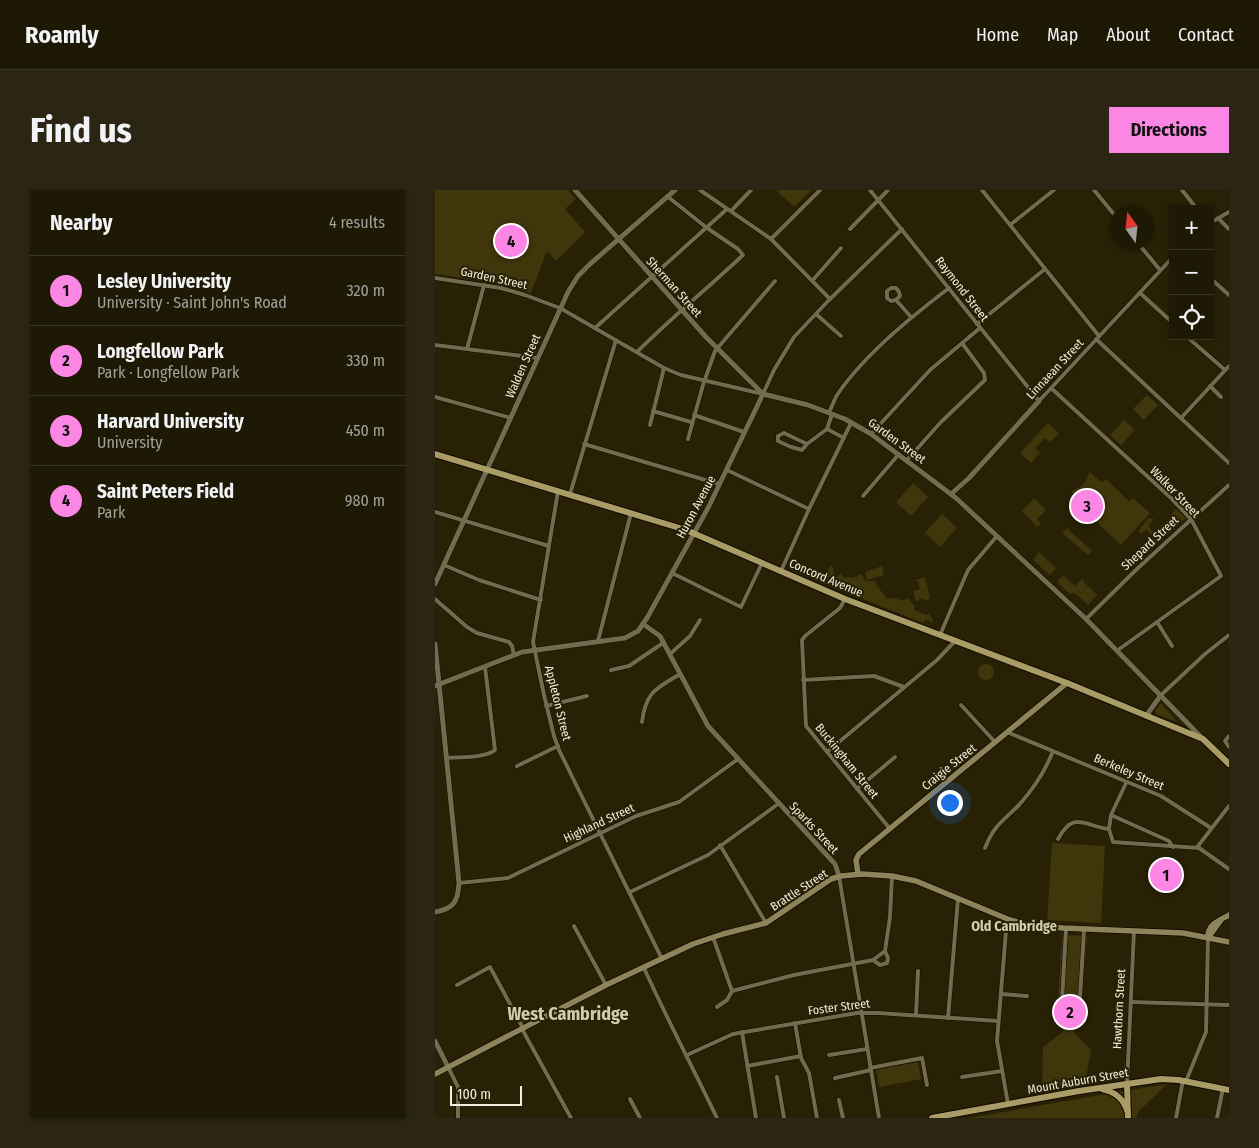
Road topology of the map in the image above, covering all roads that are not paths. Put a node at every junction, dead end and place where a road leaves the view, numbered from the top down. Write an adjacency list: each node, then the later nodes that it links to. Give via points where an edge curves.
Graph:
1 (575, 190): 25 (street, Sherman Street)
2 (675, 190): 12 (street, Walden Street)
3 (700, 190): 16 (street)
4 (751, 190): 16 (street)
5 (820, 190): 26 (street)
6 (870, 190): 13 (street, Raymond Street)
7 (888, 190): 13 (street)
8 (982, 190): 20 (street)
9 (1054, 190): 20 (street)
10 (1182, 190): 14 (street)
11 (1098, 192): 15 (street)
12 (667, 196): 21 (street); 25 (street, Walden Street)
13 (878, 200): 22 (street); 23 (street, Raymond Street)
14 (1194, 205)
15 (1109, 207)
16 (729, 210): 21 (street); 26 (street)
17 (1229, 212): 18 (street)
18 (1218, 218): 19 (street); 24 (street)
19 (1214, 220)
20 (1010, 225): 30 (street)
21 (707, 228): 32 (street); 44 (street, via 743,255)
22 (850, 229)
23 (901, 229): 38 (street, Raymond Street); 41 (street, Huron Avenue)
24 (1229, 229)
25 (617, 239): 32 (street, Sherman Street); 43 (street, Walden Street, via 578,276)
26 (771, 239): 35 (street)
27 (841, 248): 35 (street)
28 (1144, 250): 31 (street)
29 (1169, 261): 31 (street, Linnaean Street)
30 (1045, 269): 48 (street); 51 (street)
31 (1160, 270): 39 (street, Linnaean Street)
32 (652, 277): 44 (street, Sherman Street); 49 (street)
33 (435, 278): 37 (street, Garden Street)
34 (775, 281): 57 (street)
35 (812, 281): 41 (street)
36 (1214, 282): 40 (street)
37 (484, 285): 43 (street, Garden Street); 56 (street)
38 (949, 288): 46 (street); 48 (street, Raymond Street)
39 (1140, 293): 47 (street); 51 (street, Linnaean Street)
40 (1229, 295)
41 (831, 299): 45 (street, Huron Avenue)
42 (896, 300): 46 (street)
43 (560, 308): 49 (street, Garden Street); 59 (street, Walden Street)
44 (681, 310): 57 (street, Sherman Street); 58 (street)
45 (816, 314): 50 (street); 66 (street, Huron Avenue, via 794,337)
46 (911, 317): 71 (street, via 853,375 836,396)
47 (1169, 320)
48 (979, 326): 54 (street); 69 (street, Raymond Street)
49 (595, 328): 52 (street, Garden Street)
50 (841, 336)
51 (1098, 338): 65 (street, Linnaean Street); 74 (street)
52 (616, 340): 58 (street, Garden Street); 83 (street)
53 (1191, 340): 62 (street)
54 (962, 343): 80 (street, via 930,370); 87 (street, via 984,372 985,380)
55 (435, 345): 56 (street)
56 (467, 349): 59 (street)
57 (717, 349): 63 (street); 66 (street, Sherman Street)
58 (637, 352): 61 (street, Garden Street)
59 (538, 358): 73 (street, Walden Street)
60 (1229, 366): 62 (street)
61 (664, 368): 63 (street, Garden Street); 70 (street)
62 (1225, 370): 64 (street)
63 (704, 381): 66 (street, Garden Street); 72 (street)
64 (1210, 386): 68 (street); 74 (street)
65 (1051, 388): 69 (street, Linnaean Street); 100 (street, Walker Street)
66 (763, 394): 71 (street, Garden Street, via 808,404); 79 (street, Huron Avenue)
67 (435, 397): 73 (street)
68 (1221, 397)
69 (1039, 401): 95 (street, Linnaean Street)
70 (653, 411): 75 (street); 77 (street)
71 (830, 413): 76 (street, Garden Street); 78 (street)
72 (694, 415): 75 (street); 79 (street)
73 (511, 418): 89 (street, Walden Street)
74 (1181, 418): 88 (street)
75 (691, 422): 82 (street)
76 (851, 423): 80 (street, Garden Street); 81 (street)
77 (650, 426)
78 (827, 429): 81 (street); 84 (street)
79 (744, 432): 90 (street, Huron Avenue)
80 (871, 434): 86 (street, Garden Street)
81 (844, 438): 97 (street)
82 (687, 439)
83 (584, 444): 91 (street); 94 (street)
84 (807, 444): 84 (street, via 801,450 781,444 778,436 784,432)
85 (435, 454): 89 (main road, Concord Avenue)
86 (899, 454): 87 (street, Garden Street); 96 (street)
87 (907, 460): 95 (street, Garden Street)
88 (1229, 463)
89 (487, 469): 93 (main road, Concord Avenue); 101 (street, Walden Street)
90 (727, 470): 91 (street, Huron Avenue); 97 (street)
91 (719, 484): 102 (street, Huron Avenue)
92 (1229, 484): 100 (street, Shepard Street)
93 (558, 491): 94 (main road, Concord Avenue); 104 (street, Appleton Street)
94 (570, 494): 99 (main road, Concord Avenue)
95 (951, 494): 103 (street, Garden Street)
96 (863, 496)
97 (809, 509): 107 (street)
98 (435, 512): 101 (street)
99 (631, 513): 102 (main road, Concord Avenue); 119 (street)
100 (1191, 519): 113 (street, Shepard Street); 115 (street, Walker Street, via 1221,576)
101 (464, 521): 104 (street); 106 (street, Walden Street)
102 (694, 533): 105 (main road, Concord Avenue); 108 (street, Huron Avenue)
103 (997, 536): 113 (street, Garden Street); 117 (street, via 968,570)
104 (549, 546): 112 (street, Appleton Street)
105 (762, 563): 107 (main road, Concord Avenue); 108 (street, via 741,606)
106 (444, 565): 109 (street, Walden Street); 112 (street)
107 (781, 571): 111 (main road, Concord Avenue)
108 (672, 573): 116 (street, Huron Avenue)
109 (435, 584)
110 (435, 599): 127 (street, via 477,633 510,642)
111 (845, 599): 117 (main road, Concord Avenue); 131 (street, Buckingham Street, via 840,608 802,640)
112 (541, 600): 124 (street, Appleton Street)
113 (1086, 618): 125 (street, Garden Street)
114 (700, 620): 126 (street, via 690,636)
115 (1157, 622): 123 (street); 125 (street, Walker Street)
116 (643, 624): 119 (street, Huron Avenue, via 630,636); 121 (street, Sparks Street)
117 (940, 635): 120 (main road, Concord Avenue)
118 (1229, 635): 135 (street)
119 (598, 641): 124 (street, Huron Avenue)
120 (955, 641): 132 (main road, Concord Avenue); 134 (street)
121 (663, 643): 126 (street, Sparks Street); 129 (street, via 629,666)
122 (435, 644): 133 (street)
123 (1171, 646)
124 (534, 650): 127 (street, Huron Avenue); 138 (street, Appleton Street)
125 (1118, 650): 135 (street, Garden Street)
126 (670, 654): 130 (street, Sparks Street)
127 (515, 655): 128 (street, Huron Avenue)
128 (485, 667): 133 (street, Huron Avenue); 150 (street, via 495,750)
129 (611, 670)
130 (681, 674): 140 (street, via 652,692 644,706); 151 (street, Sparks Street, via 708,726)
131 (803, 680): 134 (street, via 877,676); 147 (street, Buckingham Street, via 806,725)
132 (1067, 683): 139 (main road, Concord Avenue); 141 (main road, Craigie Street)
133 (437, 686): 150 (street)
134 (905, 687): 147 (street)
135 (1161, 695): 139 (street); 143 (street, Garden Street)
136 (587, 696): 138 (street)
137 (961, 705): 144 (street)
138 (546, 706): 145 (street, Appleton Street)
139 (1146, 716): 143 (main road, Concord Avenue)
140 (642, 722)
141 (1007, 732): 144 (main road, Craigie Street); 148 (street, Berkeley Street)
142 (1229, 736): 146 (street, via 1226,738)
143 (1203, 739): 152 (main road, Garden Street)
144 (995, 742): 160 (main road, Craigie Street)
145 (558, 746): 153 (street); 162 (street, Appleton Street)
146 (1227, 746)
147 (827, 752): 155 (street, Buckingham Street)
148 (1053, 752): 154 (street, Berkeley Street); 166 (street, via 1041,778 993,830)
149 (895, 756): 155 (street)
150 (446, 758): 172 (street)
151 (738, 759): 156 (street, Sparks Street); 162 (street, Highland Street, via 679,802)
152 (1229, 764)
153 (517, 766)
154 (1127, 781): 158 (street); 159 (street, Berkeley Street, via 1161,796)
155 (857, 789): 160 (street, Buckingham Street)
156 (778, 804): 164 (street); 170 (street, Sparks Street, via 835,864)
157 (1229, 806): 159 (street)
158 (1111, 814): 161 (street); 165 (street, via 1169,841)
159 (1211, 828): 167 (street)
160 (890, 829): 169 (main road, Craigie Street, via 857,856)
161 (1109, 829): 163 (street, via 1075,822 1065,827); 165 (street, via 1113,842)
162 (600, 832): 172 (street, Highland Street, via 509,878); 173 (street, Appleton Street)
163 (1058, 838)
164 (720, 845): 173 (street, via 708,855); 178 (street)
165 (1173, 847): 167 (street)
166 (985, 848)
167 (1199, 848): 168 (street)
168 (1229, 869)
169 (858, 874): 170 (main road, Brattle Street); 171 (main road, Brattle Street)
170 (839, 876): 178 (main road, Brattle Street); 189 (street, Sparks Street)
171 (892, 876): 174 (main road, Brattle Street, via 915,881); 186 (street)
172 (459, 883): 175 (street, via 455,903)
173 (630, 892): 187 (street, Appleton Street)
174 (958, 899): 177 (main road, Brattle Street); 203 (street)
175 (435, 912)
176 (1229, 915): 184 (main road, via 1213,924)
177 (1010, 920): 180 (main road, Brattle Street); 195 (street, via 1006,931)
178 (766, 923): 183 (main road, Brattle Street)
179 (574, 926): 193 (street)
180 (1066, 929): 181 (main road, Brattle Street); 181 (street, via 1062,1001 1066,1010 1076,1008 1079,997)
181 (1084, 930): 182 (main road, Brattle Street)
182 (1134, 931): 184 (main road, Brattle Street, via 1183,933); 197 (street, Hawthorn Street)
183 (713, 937): 187 (main road, Brattle Street); 194 (street)
184 (1208, 938): 185 (main road, Brattle Street); 198 (street)
185 (1229, 942)
186 (885, 951): 188 (street); 188 (street, via 887,963 880,965)
187 (662, 959): 190 (main road, Brattle Street)
188 (873, 960): 189 (street)
189 (853, 964): 194 (street, via 794,974); 201 (street, Sparks Street)
190 (644, 968): 193 (main road, Brattle Street); 210 (street)
191 (918, 971): 202 (street)
192 (457, 985): 206 (street, via 490,967)
193 (606, 985): 206 (main road, Brattle Street)
194 (733, 991): 200 (street)
195 (1001, 994): 196 (street); 204 (street)
196 (1027, 996)
197 (1131, 1002): 198 (street); 223 (street, Hawthorn Street)
198 (1207, 1004): 199 (street); 221 (street, via 1206,1034)
199 (1229, 1005)
200 (717, 1007)
201 (862, 1013): 202 (street, Foster Street); 205 (street, Foster Street); 209 (street, Sparks Street)
202 (916, 1016): 203 (street, Foster Street)
203 (948, 1018): 204 (street, Foster Street)
204 (998, 1021): 216 (street, via 997,1044)
205 (795, 1023): 207 (street, Foster Street); 212 (street)
206 (523, 1029): 214 (main road, Brattle Street); 231 (street)
207 (742, 1032): 210 (street, Foster Street, via 728,1035); 213 (street)
208 (435, 1042): 214 (street)
209 (867, 1049): 211 (street); 215 (street, Sparks Street)
210 (687, 1055): 233 (street)
211 (829, 1055)
212 (801, 1056): 213 (street); 236 (street, via 809,1073)
213 (747, 1066): 234 (street)
214 (448, 1067): 217 (main road, Brattle Street); 230 (street, via 458,1087)
215 (870, 1069): 220 (street); 222 (street, via 922,1058); 238 (street, Sparks Street)
216 (1002, 1070): 219 (street); 228 (street)
217 (435, 1074)
218 (777, 1077): 235 (street)
219 (961, 1077)
220 (835, 1078)
221 (1185, 1081): 223 (main road, Mount Auburn Street, via 1161,1079); 225 (main road, Mount Auburn Street); 240 (street)
222 (927, 1084)
223 (1127, 1084): 224 (main road, Mount Auburn Street); 229 (main road, Hawthorn Street)
224 (1096, 1089): 228 (main road, Mount Auburn Street); 229 (main road, via 1117,1094)
225 (1226, 1089): 241 (street)
226 (629, 1099): 232 (street)
227 (839, 1100): 237 (street)
228 (1008, 1104): 239 (main road, Mount Auburn Street)
229 (1128, 1116)
230 (457, 1118)
231 (571, 1118)
232 (640, 1118)
233 (717, 1118)
234 (756, 1118)
235 (784, 1118)
236 (817, 1118)
237 (843, 1118)
238 (879, 1118)
239 (931, 1118)
240 (1175, 1118)
241 (1217, 1118)

